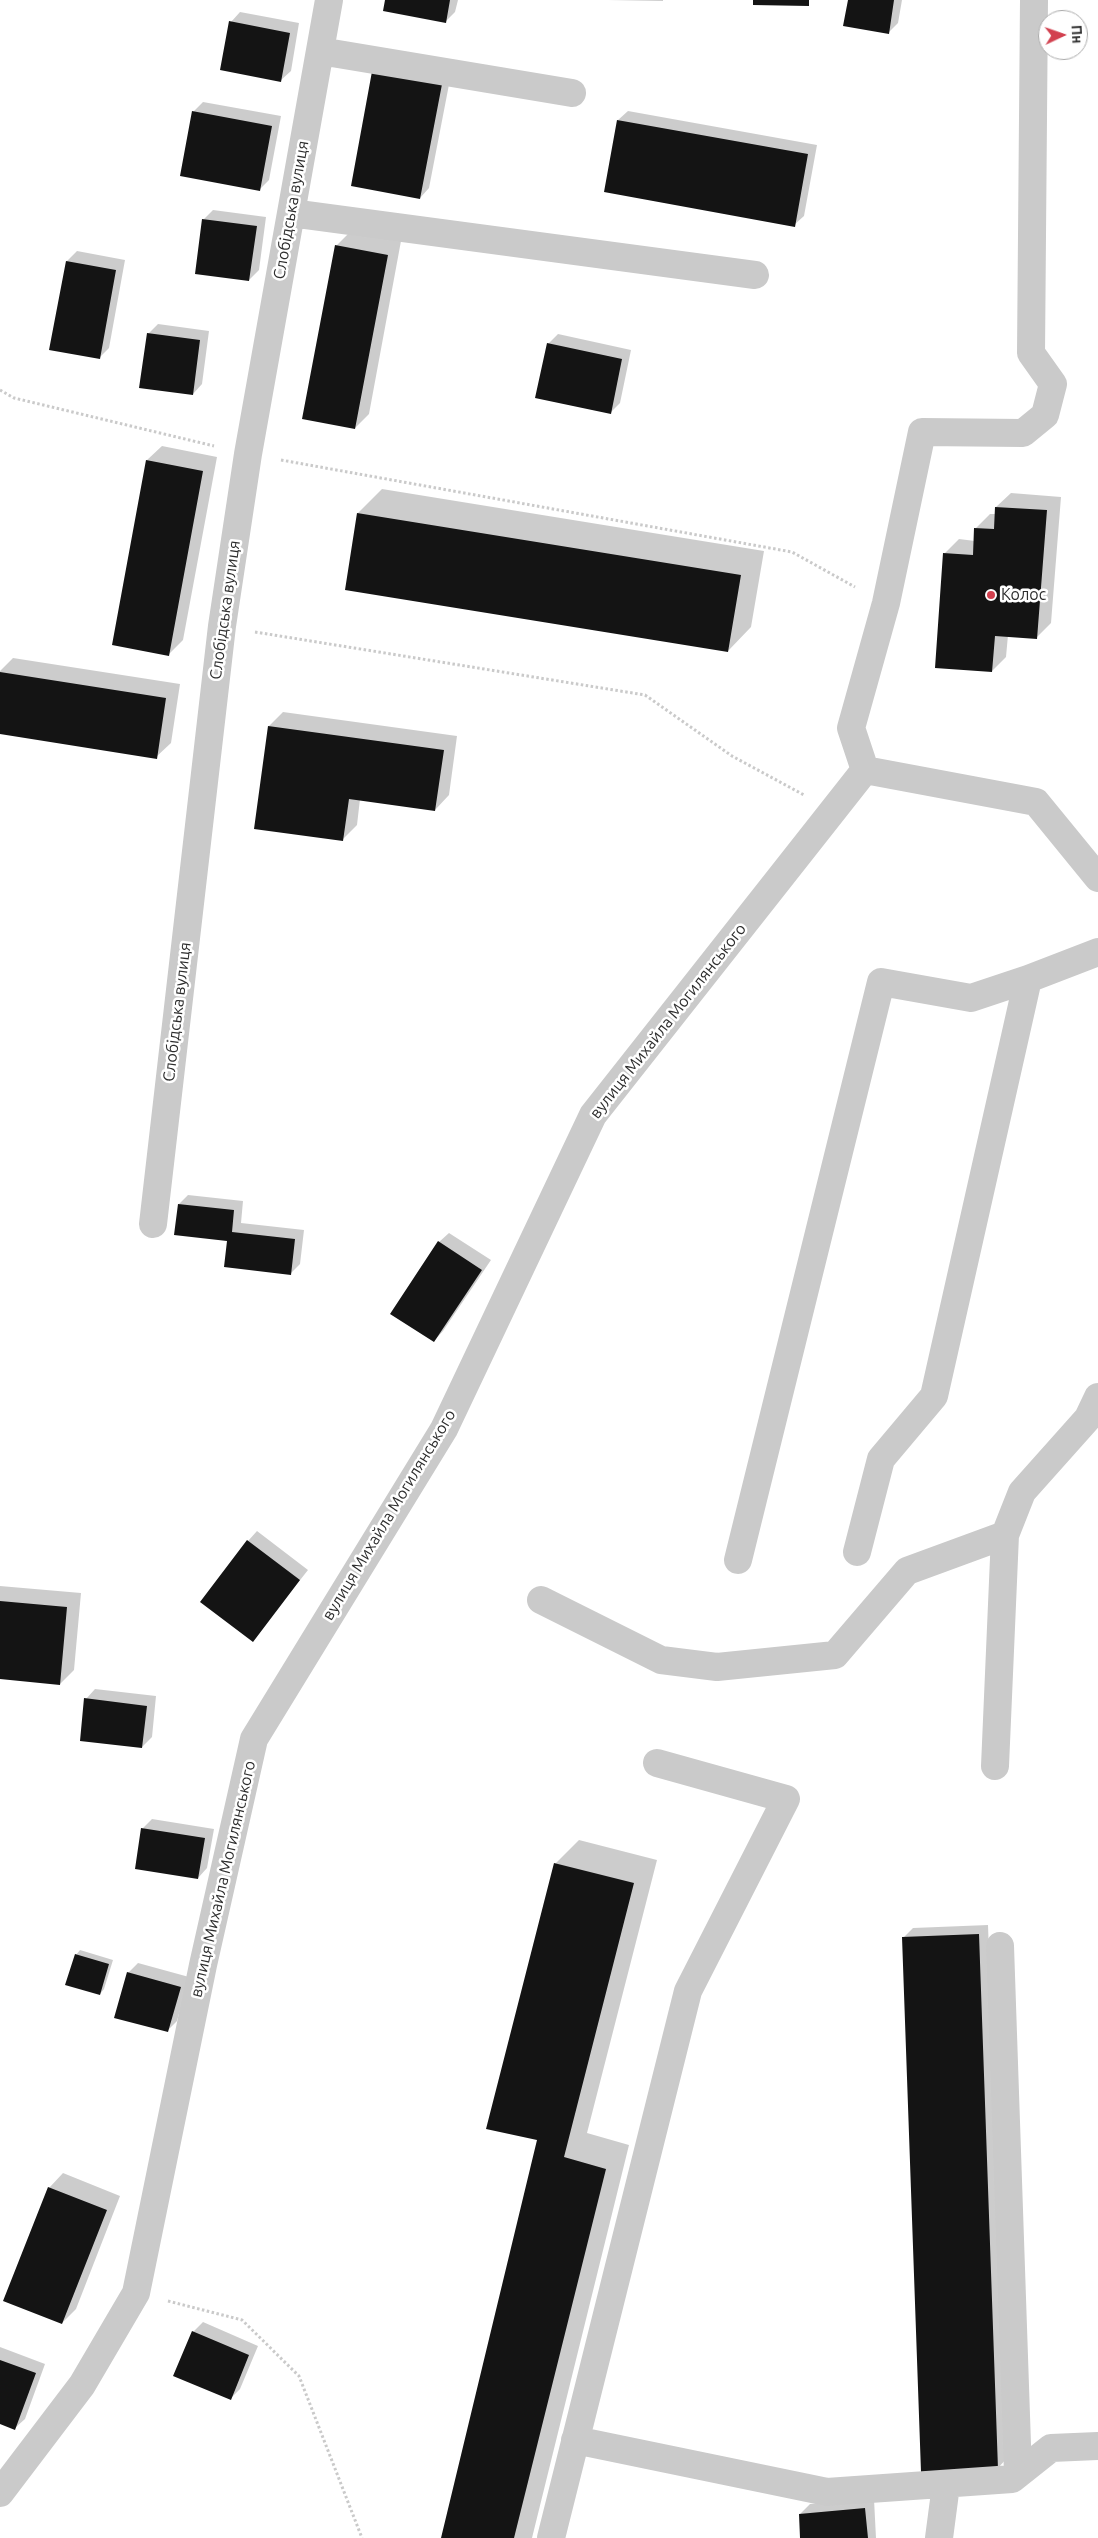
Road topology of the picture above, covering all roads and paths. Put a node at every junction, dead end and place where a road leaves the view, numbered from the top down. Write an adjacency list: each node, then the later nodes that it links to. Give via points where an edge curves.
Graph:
1 (329, 0): 3 (street, Слобідська вулиця)
2 (1034, 0): 11 (street, via 1031,353 1053,384 1045,416 1023,433 922,432 886,603 851,728)
3 (320, 51): 4 (street); 5 (street, Слобідська вулиця)
4 (572, 93)
5 (291, 213): 6 (street); 8 (street, Слобідська вулиця)
6 (755, 275)
7 (0, 390): 8 (path, via 14,398)
8 (248, 454): 9 (path, via 792,552); 10 (street, Слобідська вулиця)
9 (841, 580)
10 (222, 626): 12 (path, via 646,695 732,756); 16 (street, Слобідська вулиця)
11 (866, 770): 12 (street, вулиця Михайла Могилянського); 13 (street, via 1036,802)
12 (833, 810): 25 (street, вулиця Михайла Могилянського, via 593,1115 444,1429 254,1739 203,1965)
13 (1098, 878)
14 (1098, 952): 15 (street)
15 (1028, 979): 19 (street, via 934,1396 881,1459); 20 (street, via 971,998 881,982)
16 (153, 1224)
17 (1098, 1397): 18 (street, via 1088,1418 1022,1492)
18 (1005, 1535): 21 (street, via 908,1571 835,1655 717,1667 661,1660); 23 (street)
19 (857, 1552)
20 (738, 1560)
21 (541, 1600)
22 (657, 1762): 26 (street, via 786,1799 688,1991)
23 (995, 1766)
24 (1000, 1946): 28 (street)
25 (136, 2293): 30 (street, вулиця Михайла Могилянського, via 82,2385); 31 (path, via 242,2320 299,2376)
26 (576, 2440): 29 (street, via 827,2492); 32 (street)
27 (1098, 2446): 28 (street, via 1050,2448)
28 (1018, 2474): 29 (street, via 1012,2479)
29 (946, 2485): 33 (street)
30 (0, 2493)
31 (362, 2538)
32 (551, 2538)
33 (939, 2538)

